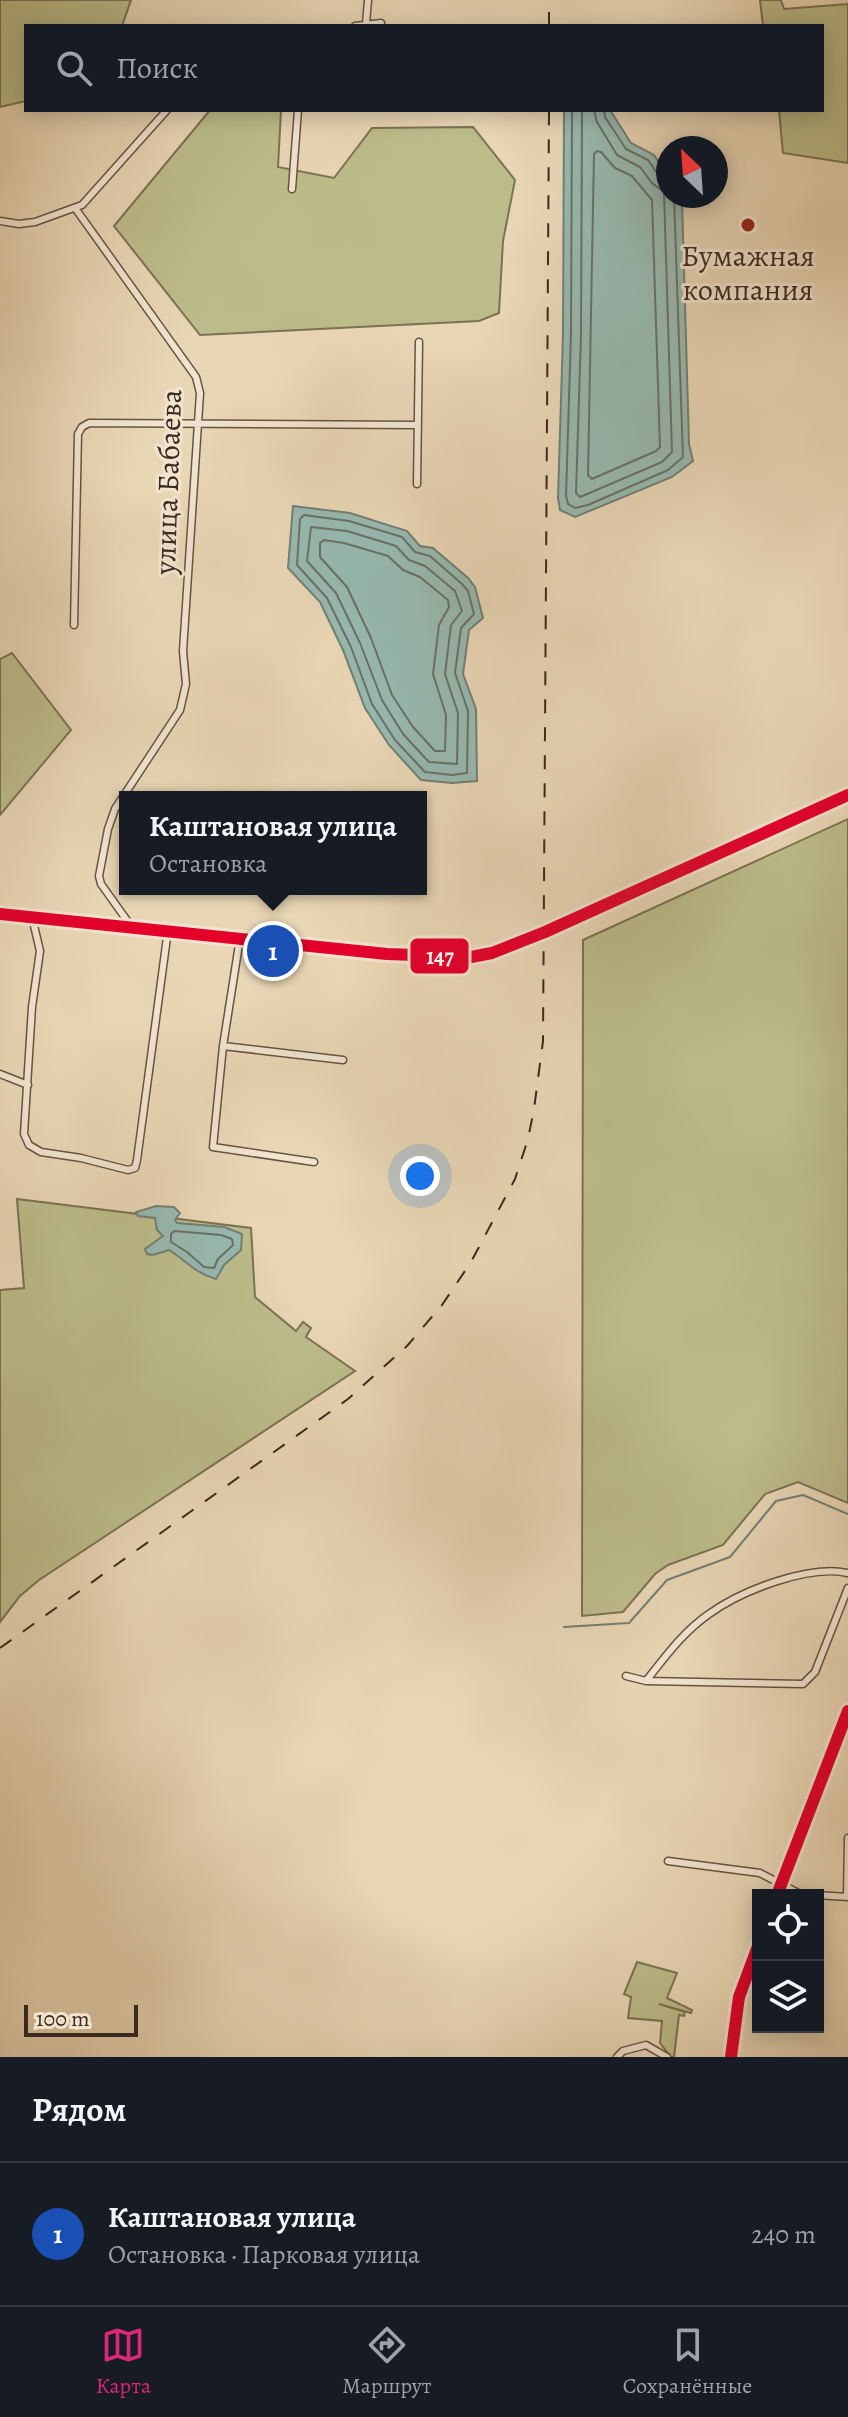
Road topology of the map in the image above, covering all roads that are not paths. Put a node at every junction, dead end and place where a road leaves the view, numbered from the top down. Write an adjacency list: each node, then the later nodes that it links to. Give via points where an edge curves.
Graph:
1 (368, 0): 3 (street)
2 (381, 23): 3 (street)
3 (366, 24)
4 (165, 112): 7 (street)
5 (298, 112): 6 (street)
6 (292, 189)
7 (75, 208): 8 (street, via 35,222); 10 (street, улица Бабаева, via 196,377)
8 (0, 221)
9 (419, 342): 11 (street)
10 (197, 424): 11 (street); 13 (street, via 82,427); 14 (street, улица Бабаева, via 183,651 186,684 180,710)
11 (416, 425): 12 (street)
12 (417, 484)
13 (74, 625)
14 (127, 791)
15 (848, 795): 21 (main road, via 492,953 451,959)
16 (119, 803): 19 (street, улица Бабаева, via 99,876)
17 (0, 914): 18 (main road)
18 (32, 917): 19 (main road); 25 (street, via 40,951)
19 (131, 926): 20 (main road)
20 (168, 930): 21 (main road); 25 (street, via 135,1168 41,1152 29,1145 24,1134)
21 (240, 938): 22 (street)
22 (223, 1046): 23 (street); 26 (street, via 213,1147)
23 (343, 1060)
24 (0, 1074): 25 (street)
25 (28, 1085)
26 (314, 1162)
27 (848, 1573): 30 (street, via 771,1582 710,1613 678,1641)
28 (848, 1588): 30 (street, via 815,1672 803,1684)
29 (626, 1676): 30 (street)
30 (646, 1681)
31 (848, 1711): 34 (street)
32 (848, 1838): 36 (street)
33 (668, 1861): 34 (street, via 760,1873)
34 (781, 1884): 35 (street); 36 (street, via 800,1894)
35 (779, 1889)
36 (847, 1897)
37 (752, 1961): 40 (street, via 739,1997)
38 (617, 2057): 39 (street, via 646,2045)
39 (667, 2057)
40 (731, 2057)

